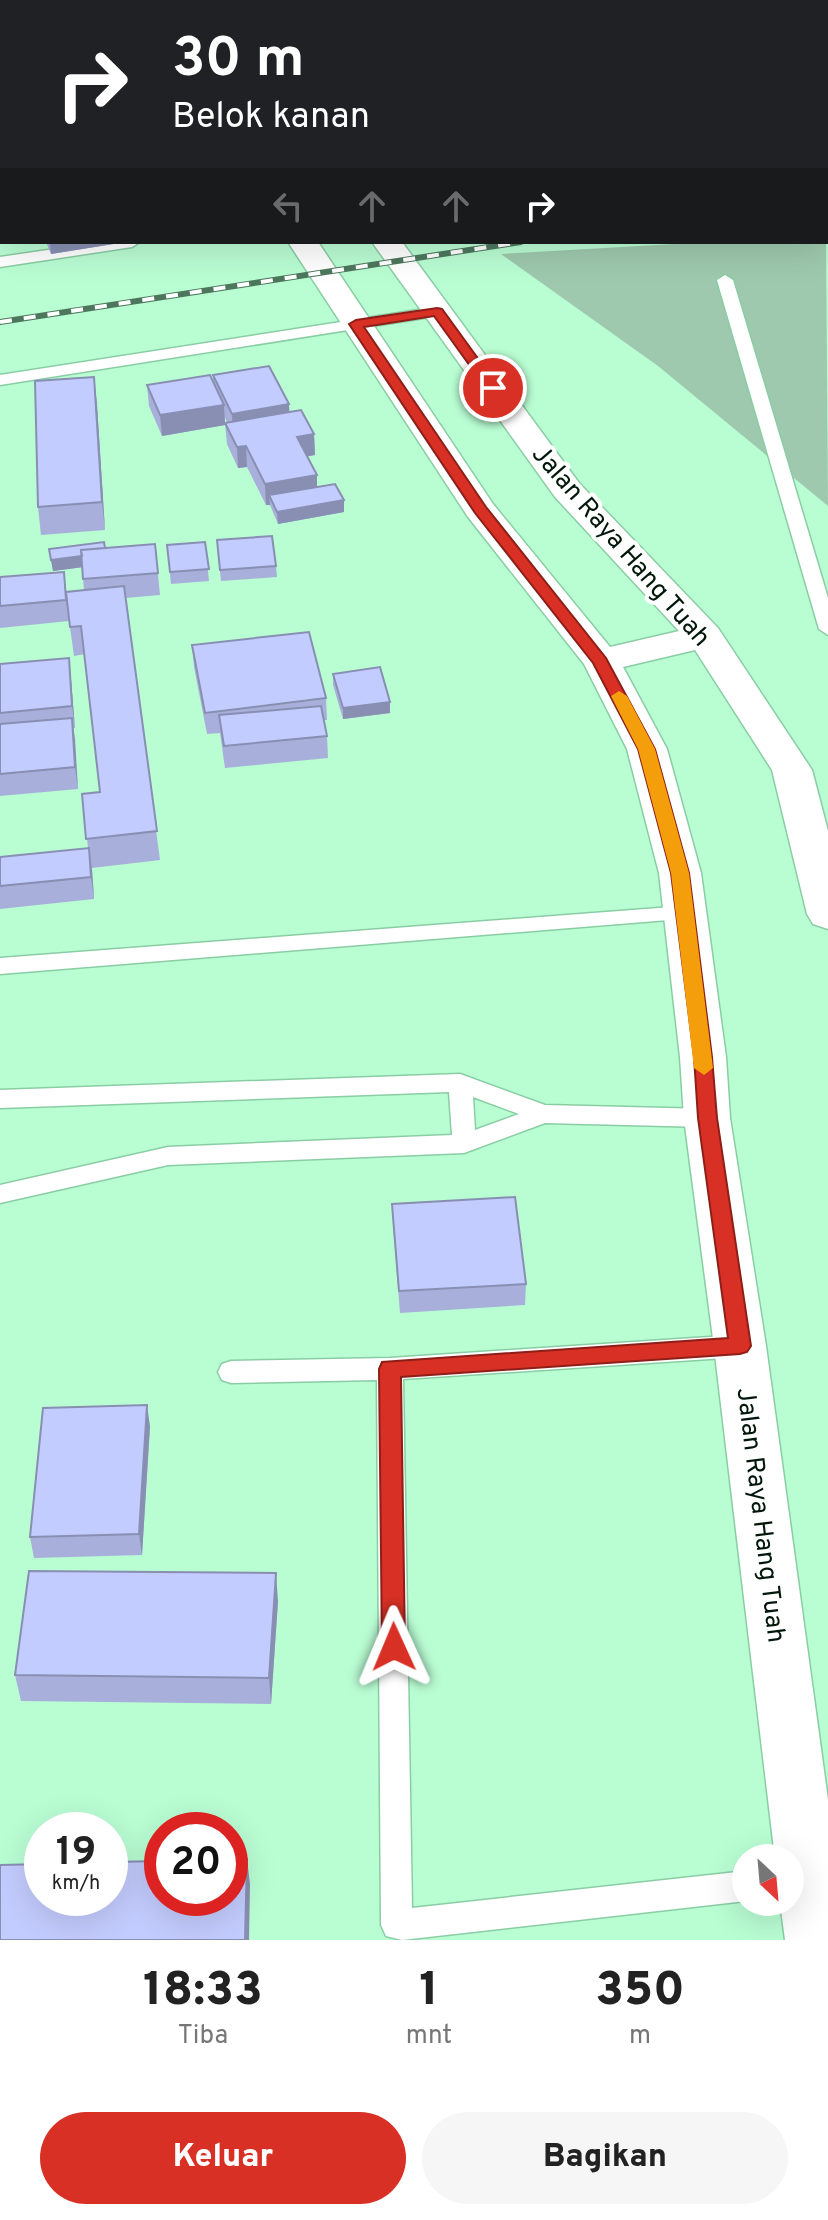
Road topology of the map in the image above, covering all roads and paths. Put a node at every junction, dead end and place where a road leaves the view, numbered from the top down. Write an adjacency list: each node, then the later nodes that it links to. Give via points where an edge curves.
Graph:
1 (105, 244): 4 (lane)
2 (304, 244): 8 (street, Jalan Raya Hang Tuah)
3 (388, 244): 7 (street, Jalan Raya Hang Tuah)
4 (36, 249): 5 (lane)
5 (0, 262)
6 (725, 280): 10 (lane)
7 (437, 312): 8 (lane); 11 (street, Jalan Raya Hang Tuah, via 567,490)
8 (356, 324): 9 (lane); 12 (street, Jalan Raya Hang Tuah, via 480,510)
9 (0, 380)
10 (828, 629)
11 (705, 636): 12 (street); 14 (street, Jalan Raya Hang Tuah, via 792,770)
12 (601, 661): 13 (street, Jalan Raya Hang Tuah, via 647,749 680,873)
13 (685, 913): 15 (lane); 19 (street, Jalan Raya Hang Tuah)
14 (828, 914)
15 (0, 966)
16 (460, 1083): 17 (lane); 18 (lane); 20 (lane)
17 (0, 1099)
18 (544, 1114): 19 (lane); 20 (lane)
19 (707, 1118): 22 (street, Jalan Raya Hang Tuah)
20 (464, 1144): 21 (lane, via 168,1156)
21 (0, 1194)
22 (740, 1346): 23 (lane); 25 (street, Jalan Raya Hang Tuah)
23 (390, 1369): 24 (lane); 26 (lane, via 397,1925)
24 (231, 1372)
25 (795, 1844)
26 (732, 1888)
27 (804, 1898): 28 (street, Jalan Raya Hang Tuah)
28 (816, 1940)

